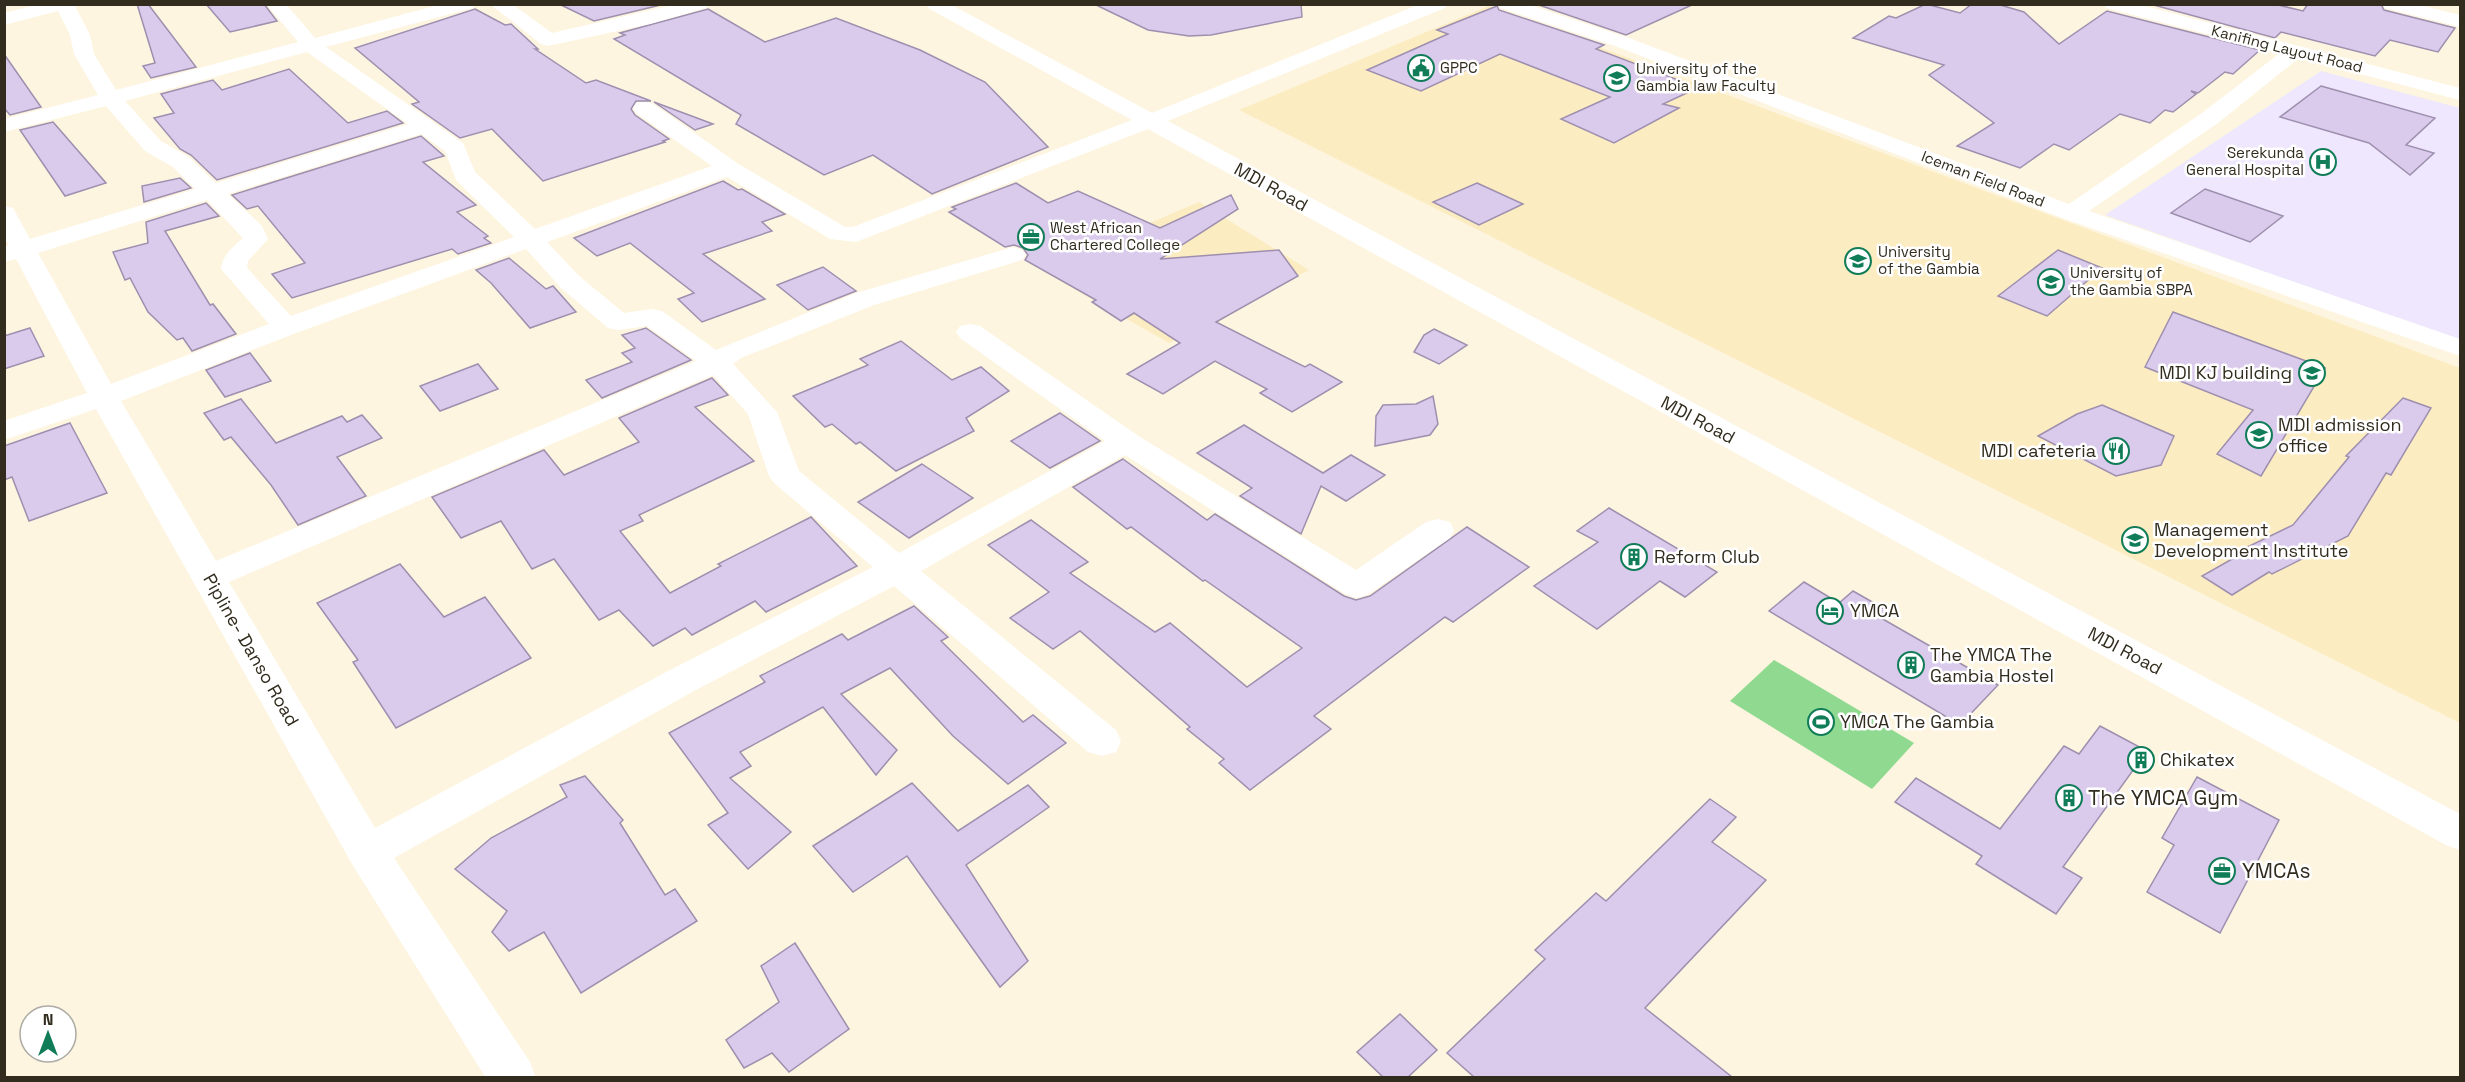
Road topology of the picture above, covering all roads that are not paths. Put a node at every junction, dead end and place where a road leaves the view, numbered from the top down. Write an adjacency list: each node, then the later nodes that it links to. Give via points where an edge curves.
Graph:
1 (275, 4): 15 (street)
2 (466, 4): 15 (street)
3 (499, 4): 4 (street, via 548,40)
4 (699, 4)
5 (935, 4): 20 (street, MDI Road)
6 (1438, 4): 20 (street)
7 (1508, 4): 26 (street, Iceman Field Road, via 1622,42)
8 (2113, 4): 12 (street, Kanifing Layout Road)
9 (2193, 4): 12 (street)
10 (2392, 4): 14 (street)
11 (65, 5): 13 (street); 18 (street, via 80,35 84,54)
12 (2168, 18): 16 (street, Kanifing Layout Road)
13 (4, 19)
14 (2460, 21)
15 (312, 46): 18 (street); 22 (street)
16 (2296, 51): 17 (street, Kanifing Layout Road); 26 (street, via 2210,118)
17 (2460, 94)
18 (111, 99): 21 (street); 24 (street, via 153,146 181,162)
19 (644, 108): 23 (street)
20 (1150, 121): 23 (street, via 856,235 839,234); 41 (street, MDI Road)
21 (4, 126)
22 (425, 126): 24 (street); 27 (street, via 455,148 464,175)
23 (729, 168): 27 (street)
24 (211, 190): 28 (street); 30 (street, via 253,231 256,239 235,259 234,269)
25 (4, 213): 28 (street, Pipline- Danso Road)
26 (2071, 213): 32 (street, Iceman Field Road)
27 (530, 238): 30 (street); 33 (street, via 570,282 618,322 652,317)
28 (14, 252): 34 (street, Pipline- Danso Road)
29 (1012, 255): 33 (street, via 865,299 731,352)
30 (286, 327): 34 (street)
31 (970, 332): 36 (street)
32 (2460, 348)
33 (717, 363): 38 (street, via 762,412 784,476); 39 (street)
34 (104, 397): 35 (street); 39 (street, Pipline- Danso Road)
35 (4, 431)
36 (1126, 441): 37 (street, via 1356,586); 38 (street)
37 (1438, 530)
38 (896, 570): 40 (street); 42 (street, via 683,680)
39 (209, 577): 42 (street, Pipline- Danso Road)
40 (1102, 741)
41 (2460, 833)
42 (367, 852): 43 (street, Pipline- Danso Road)
43 (513, 1077)

